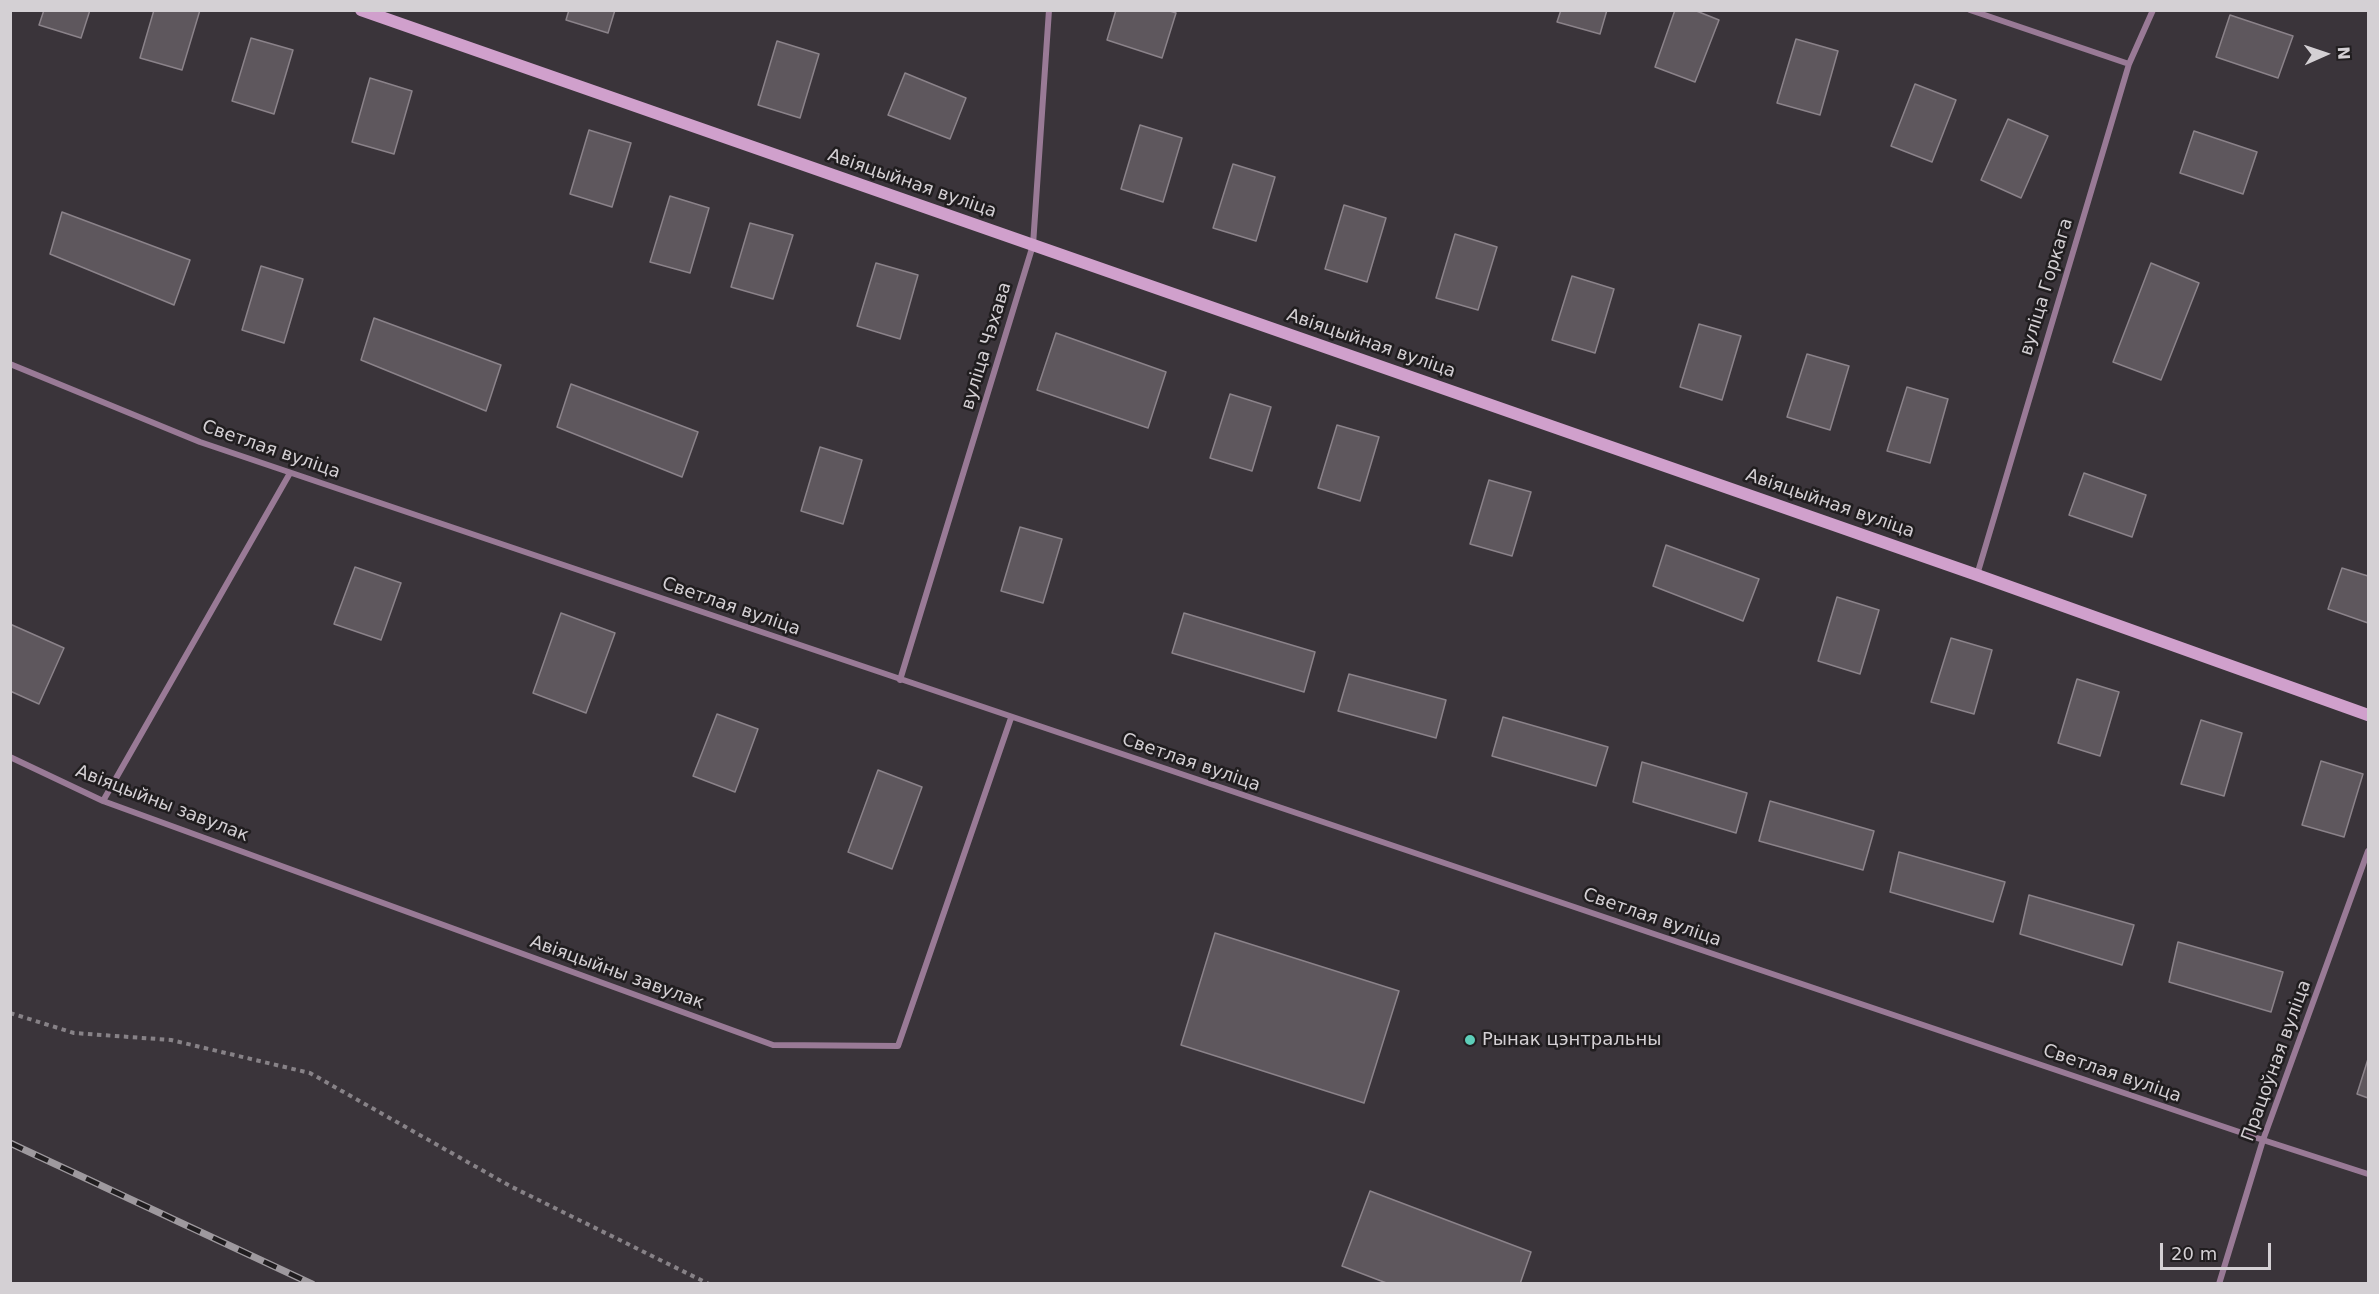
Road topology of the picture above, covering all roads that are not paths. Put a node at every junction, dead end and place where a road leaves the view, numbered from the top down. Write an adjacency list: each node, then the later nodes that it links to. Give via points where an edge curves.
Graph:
1 (361, 10): 6 (street, Авіяцыйная вуліца)
2 (1049, 10): 6 (street, вуліца Чэхава)
3 (1970, 10): 5 (street)
4 (2153, 10): 5 (street, вуліца Горкага)
5 (2129, 64): 9 (street, вуліца Горкага)
6 (1033, 245): 9 (street, Авіяцыйная вуліца); 10 (street, вуліца Чэхава)
7 (10, 364): 8 (street, Светлая вуліца, via 200,442)
8 (290, 473): 10 (street, Светлая вуліца); 14 (street)
9 (1977, 575): 11 (street, Авіяцыйная вуліца)
10 (900, 680): 12 (street, Светлая вуліца)
11 (2368, 715)
12 (1011, 717): 14 (street, Авіяцыйны завулак, via 898,1046 773,1046); 16 (street, Светлая вуліца)
13 (10, 757): 14 (street, Авіяцыйны завулак)
14 (104, 801)
15 (2368, 851): 16 (street, Працоўная вуліца)
16 (2263, 1140): 17 (street, Светлая вуліца); 18 (street, Працоўная вуліца)
17 (2368, 1174)
18 (2219, 1284)

